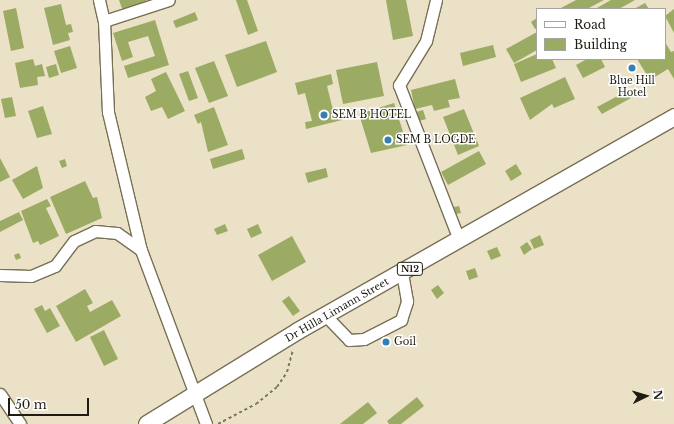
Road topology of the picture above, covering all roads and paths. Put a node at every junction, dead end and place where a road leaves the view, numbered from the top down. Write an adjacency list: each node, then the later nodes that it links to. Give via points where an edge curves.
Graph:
1 (100, 0): 4 (street)
2 (169, 0): 4 (street)
3 (436, 0): 6 (street, via 426,41 399,85)
4 (104, 21): 7 (street, via 108,112)
5 (674, 117): 6 (highway, Dr Hilla Limann Street / N12)
6 (459, 240): 8 (highway, Dr Hilla Limann Street / N12)
7 (141, 250): 9 (street, via 117,233 95,231 74,241 55,266 31,276); 13 (street)
8 (402, 274): 10 (highway, Dr Hilla Limann Street / N12); 10 (street, via 407,301 401,320 364,339 349,340)
9 (0, 275)
10 (326, 316): 11 (highway, Dr Hilla Limann Street / N12)
11 (298, 331): 13 (highway, Dr Hilla Limann Street / N12); 17 (path, via 287,372 277,387 256,404)
12 (0, 394): 14 (street)
13 (196, 394): 15 (highway, Dr Hilla Limann Street / N12); 16 (street)
14 (20, 424)
15 (147, 424)
16 (206, 424)
17 (218, 424)

